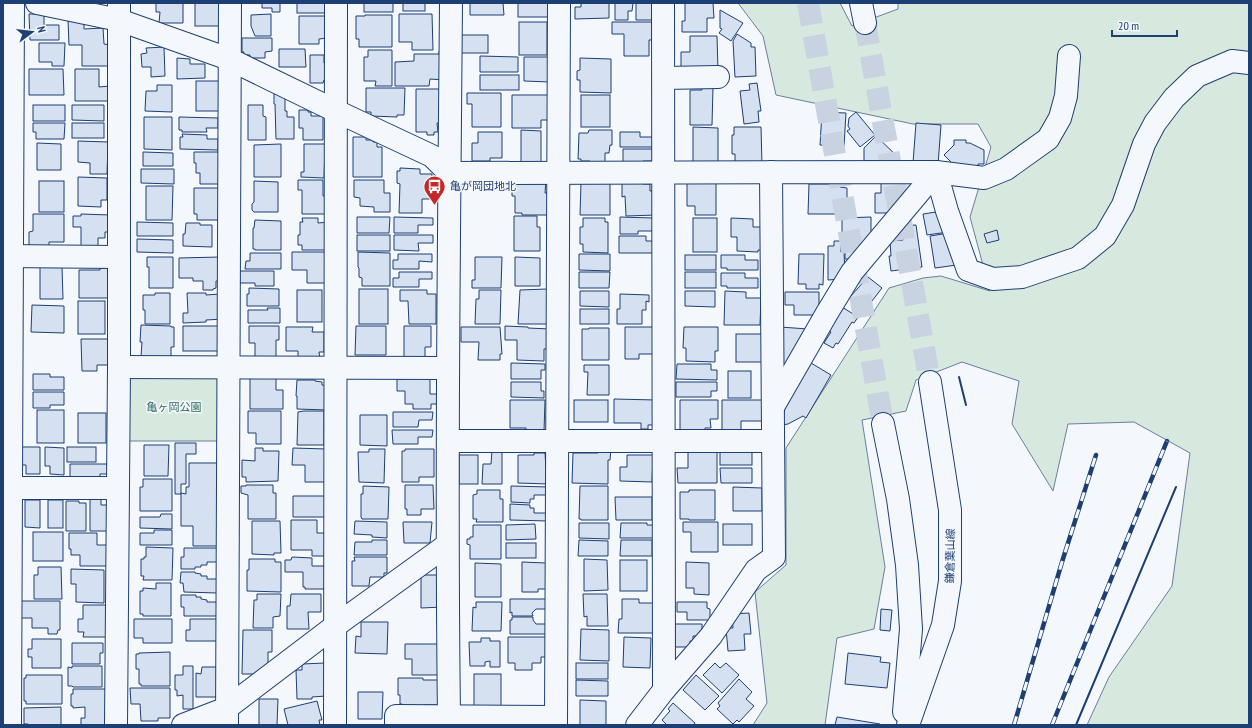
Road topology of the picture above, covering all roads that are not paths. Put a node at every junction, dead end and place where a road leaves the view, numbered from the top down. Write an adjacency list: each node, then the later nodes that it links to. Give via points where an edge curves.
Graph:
1 (13, 3): 20 (street)
2 (37, 3): 8 (street)
3 (230, 3): 10 (street)
4 (336, 3): 14 (street)
5 (451, 3): 18 (street)
6 (559, 3): 19 (street)
7 (663, 3): 13 (street)
8 (120, 12): 10 (street); 21 (street)
9 (1069, 56): 17 (street, via 1066,96 1060,118 1048,139 1006,169 984,178)
10 (230, 58): 14 (street); 23 (street)
11 (1249, 63): 17 (street, via 1232,61 1197,76 1174,98 1155,123 1144,144 1123,205 1105,236 1078,258 1056,266 1022,276 992,279 968,270)
12 (718, 77): 13 (street)
13 (664, 78): 15 (street)
14 (336, 111): 18 (street, via 432,156); 24 (street)
15 (663, 172): 16 (street); 19 (street); 31 (street)
16 (771, 172): 17 (street); 27 (street)
17 (936, 172): 27 (street, via 852,272)
18 (449, 173): 19 (street); 25 (street)
19 (558, 173): 30 (street)
20 (8, 256): 21 (street); 33 (street)
21 (118, 257): 22 (street)
22 (119, 367): 23 (street); 34 (street)
23 (229, 367): 24 (street); 39 (street)
24 (336, 368): 25 (street); 36 (street)
25 (447, 368): 29 (street)
26 (930, 382): 47 (street, 鎌倉葉山線, via 950,510 950,581 943,625)
27 (772, 410): 32 (street)
28 (883, 424): 46 (street, via 898,499 907,565 911,629)
29 (448, 441): 30 (street); 35 (street)
30 (557, 441): 31 (street); 38 (street, via 556,720)
31 (664, 441): 32 (street); 37 (street)
32 (772, 441): 37 (street, via 774,557 756,570 711,636)
33 (7, 488): 34 (street); 40 (street)
34 (117, 488): 41 (street)
35 (447, 545): 36 (street); 38 (street)
36 (335, 626): 39 (street); 43 (street)
37 (664, 690): 45 (street)
38 (449, 716): 44 (street, via 396,716)
39 (227, 717): 42 (street)
40 (10, 725)
41 (116, 725)
42 (182, 725)
43 (335, 725)
44 (396, 725)
45 (637, 725)
46 (903, 725)
47 (908, 725)

